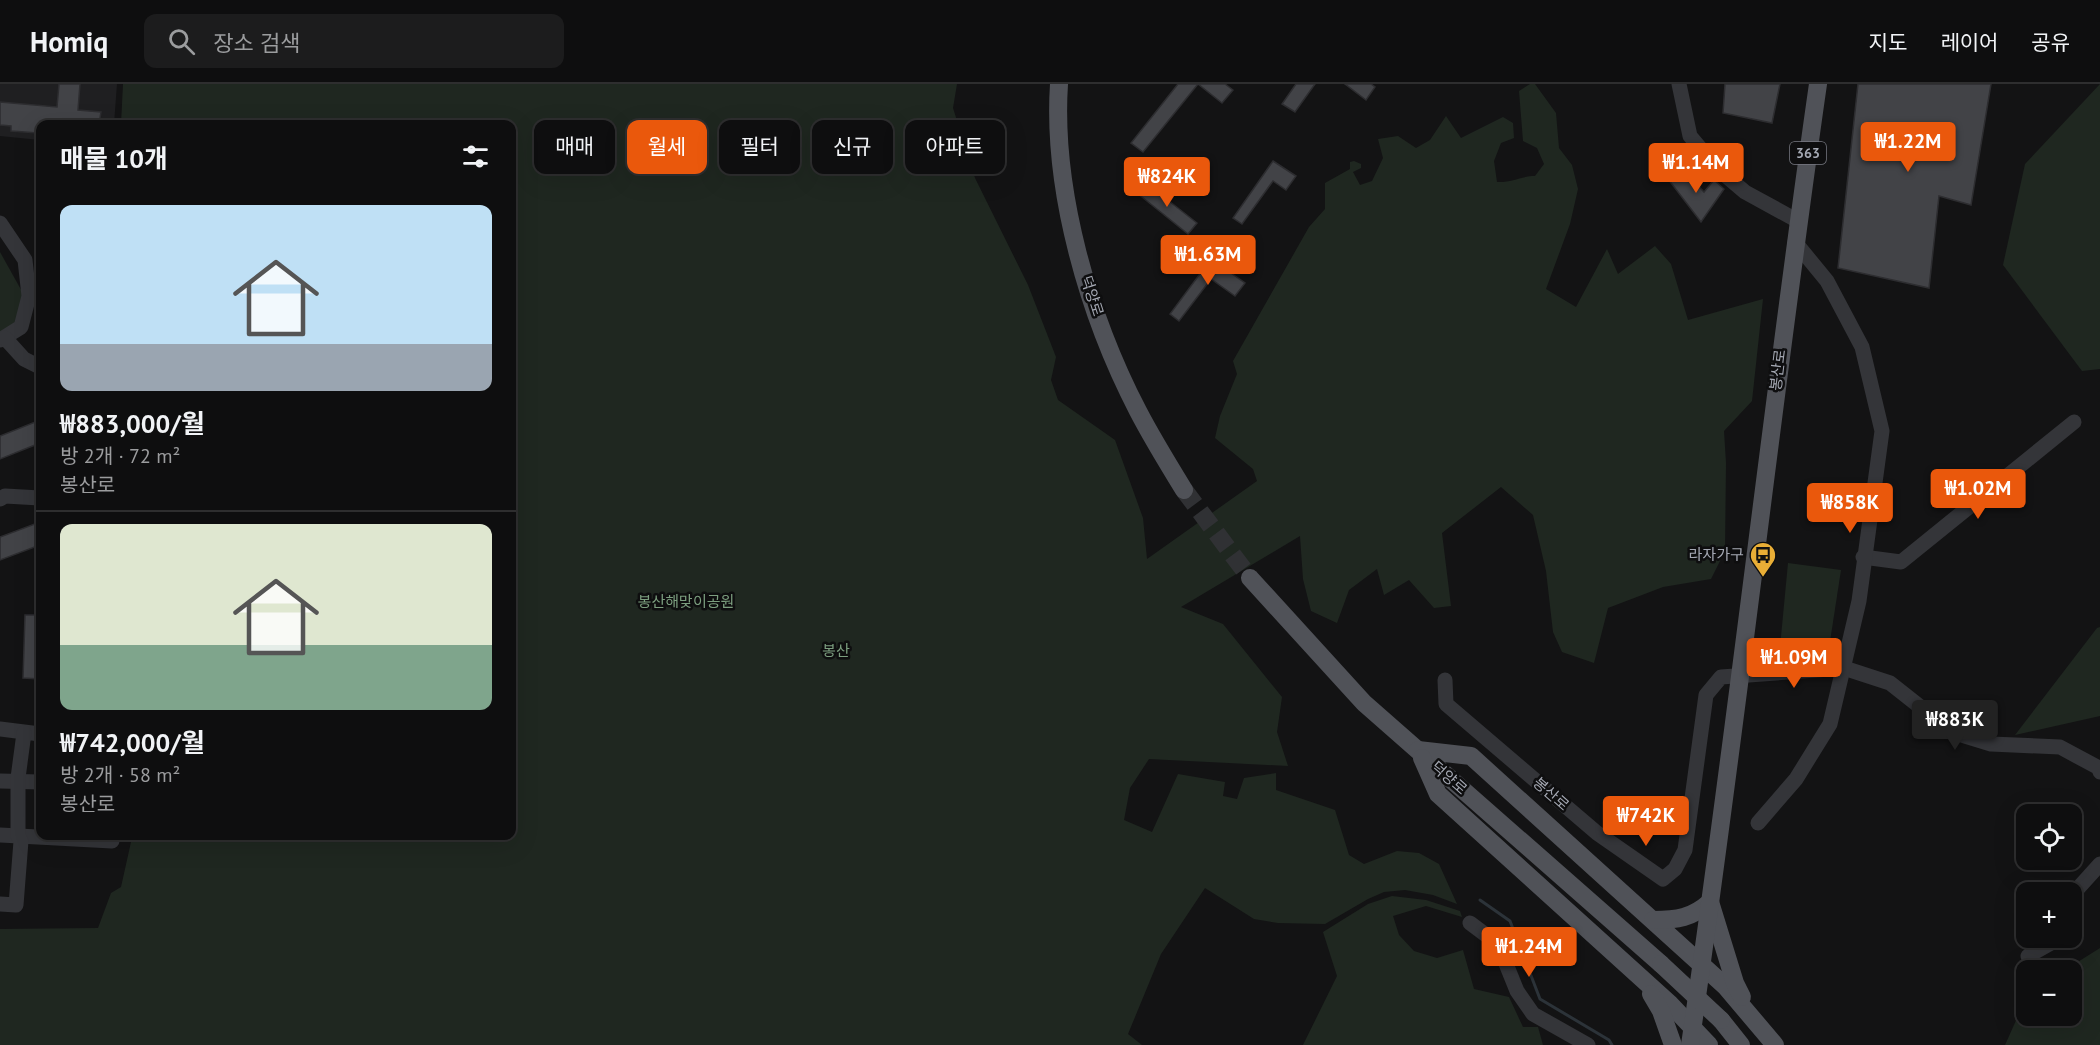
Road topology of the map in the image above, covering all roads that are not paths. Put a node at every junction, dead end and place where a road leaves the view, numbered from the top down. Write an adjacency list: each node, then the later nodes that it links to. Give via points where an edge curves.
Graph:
1 (1059, 84): 10 (main road, 덕양로, via 1063,176 1079,256 1111,352 1138,410)
2 (1679, 84): 4 (street, via 1690,136 1718,169 1745,192)
3 (1818, 84): 4 (main road, 363)
4 (1798, 221): 6 (main road, 봉산로 / 363)
5 (0, 223): 7 (street, via 25,260 29,296 21,327)
6 (1795, 242): 13 (street, via 1827,281 1862,347 1882,431); 16 (main road, 봉산로 / 363)
7 (3, 339): 8 (street)
8 (36, 366)
9 (2074, 422): 13 (street, via 1901,562)
10 (1184, 490)
11 (36, 498): 12 (street)
12 (0, 499)
13 (1863, 557): 15 (street, via 1859,601)
14 (1250, 578): 21 (main road, 덕양로, via 1364,703)
15 (1844, 668): 16 (street, 봉산로); 22 (street, 봉산로, via 1890,684 1952,732 1991,744 2060,747); 26 (street, via 1830,724 1796,779)
16 (1741, 676): 17 (street, 봉산로, via 1721,677 1706,695 1686,850 1675,869 1663,879 1597,833 1446,704); 34 (main road, 봉산로 / 363)
17 (1445, 680)
18 (0, 729): 19 (street)
19 (24, 733): 20 (street); 23 (street)
20 (36, 734)
21 (1418, 750): 36 (main road, via 1470,756); 41 (main road, via 1438,794); 48 (main road, 덕양로, bridge, via 1661,964 1721,1020)
22 (2100, 772)
23 (18, 781): 24 (street); 25 (street); 28 (street)
24 (0, 782)
25 (36, 782)
26 (1758, 823)
27 (0, 835): 28 (street)
28 (18, 836): 29 (street); 35 (street, via 21,841 16,905)
29 (36, 837)
30 (93, 840): 31 (street)
31 (112, 841)
32 (2100, 864): 33 (street)
33 (2082, 884)
34 (1710, 902): 36 (main road, via 1698,913); 40 (main road, 봉산로 / 363); 42 (main road, via 1735,983)
35 (0, 904)
36 (1653, 920): 40 (main road)
37 (1470, 923): 44 (street, via 1498,944 1517,991 1533,1014)
38 (2042, 948): 39 (street)
39 (2028, 956)
40 (1701, 963): 42 (main road); 43 (main road, 봉산로 / 363)
41 (1640, 978): 43 (main road); 45 (main road, via 1661,1011)
42 (1748, 1010): 49 (main road)
43 (1692, 1027): 46 (main road, 봉산로 / 363); 47 (main road)
44 (1588, 1045)
45 (1673, 1045)
46 (1690, 1045)
47 (1709, 1045)
48 (1741, 1045)
49 (1775, 1045)

